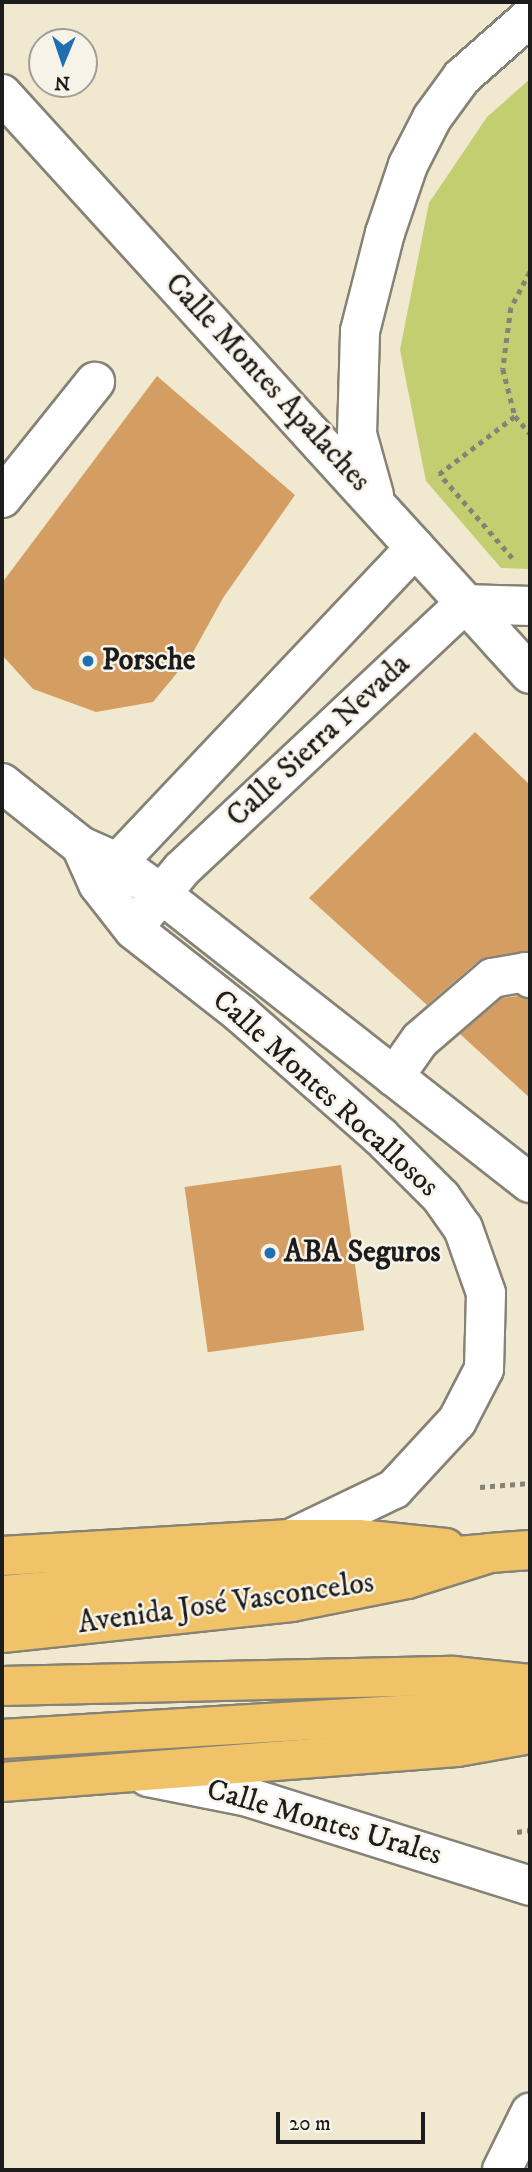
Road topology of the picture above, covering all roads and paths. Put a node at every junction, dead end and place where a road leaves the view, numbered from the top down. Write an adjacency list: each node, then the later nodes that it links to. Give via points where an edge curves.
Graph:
1 (530, 18): 8 (street, via 462,77 432,118 408,165 385,233 359,345 357,434)
2 (2, 94): 8 (street, Calle Montes Apalaches)
3 (530, 272): 5 (path, via 511,307 503,369)
4 (95, 382): 7 (street)
5 (515, 416): 6 (path); 10 (path, via 439,474 511,559)
6 (530, 433)
7 (2, 498)
8 (375, 499): 9 (street, Calle Montes Apalaches)
9 (415, 548): 11 (street, Calle Montes Apalaches); 15 (street, Calle Sierra Nevada)
10 (521, 558)
11 (464, 604): 12 (street); 13 (street, Calle Montes Apalaches); 16 (street, Calle Sierra Nevada)
12 (530, 606)
13 (530, 674)
14 (2, 783): 15 (street, Calle Montes Rocallosos, via 81,846)
15 (107, 873): 16 (street, Calle Montes Rocallosos); 17 (street, Calle Montes Rocallosos)
16 (160, 892): 17 (street, Calle Sierra Nevada); 19 (street, Calle Montes Rocallosos)
17 (134, 930): 23 (street, Calle Montes Rocallosos, via 241,1014 380,1136 440,1197 463,1228 486,1293 484,1368 457,1421 394,1489)
18 (530, 978): 19 (street, via 525,972 492,978 421,1040)
19 (394, 1077): 20 (street, Calle Montes Rocallosos)
20 (530, 1182)
21 (530, 1483): 22 (path)
22 (480, 1487)
23 (290, 1539): 25 (main road, via 358,1539); 26 (main road)
24 (530, 1550): 25 (main road, Avenida José Vasconcelos)
25 (490, 1553): 27 (main road); 28 (main road, Avenida José Vasconcelos, via 407,1579 291,1602)
26 (2, 1556)
27 (2, 1595)
28 (2, 1633)
29 (530, 1684): 30 (main road, Avenida José Vasconcelos, via 453,1676)
30 (2, 1686)
31 (530, 1707): 33 (main road)
32 (530, 1734): 34 (main road, via 457,1747)
33 (2, 1739)
34 (115, 1771): 35 (main road); 38 (street, Calle Montes Urales, via 248,1797)
35 (2, 1782)
36 (530, 1830): 37 (path)
37 (515, 1832)
38 (530, 1886)
39 (530, 2113): 40 (street)
40 (502, 2170)

